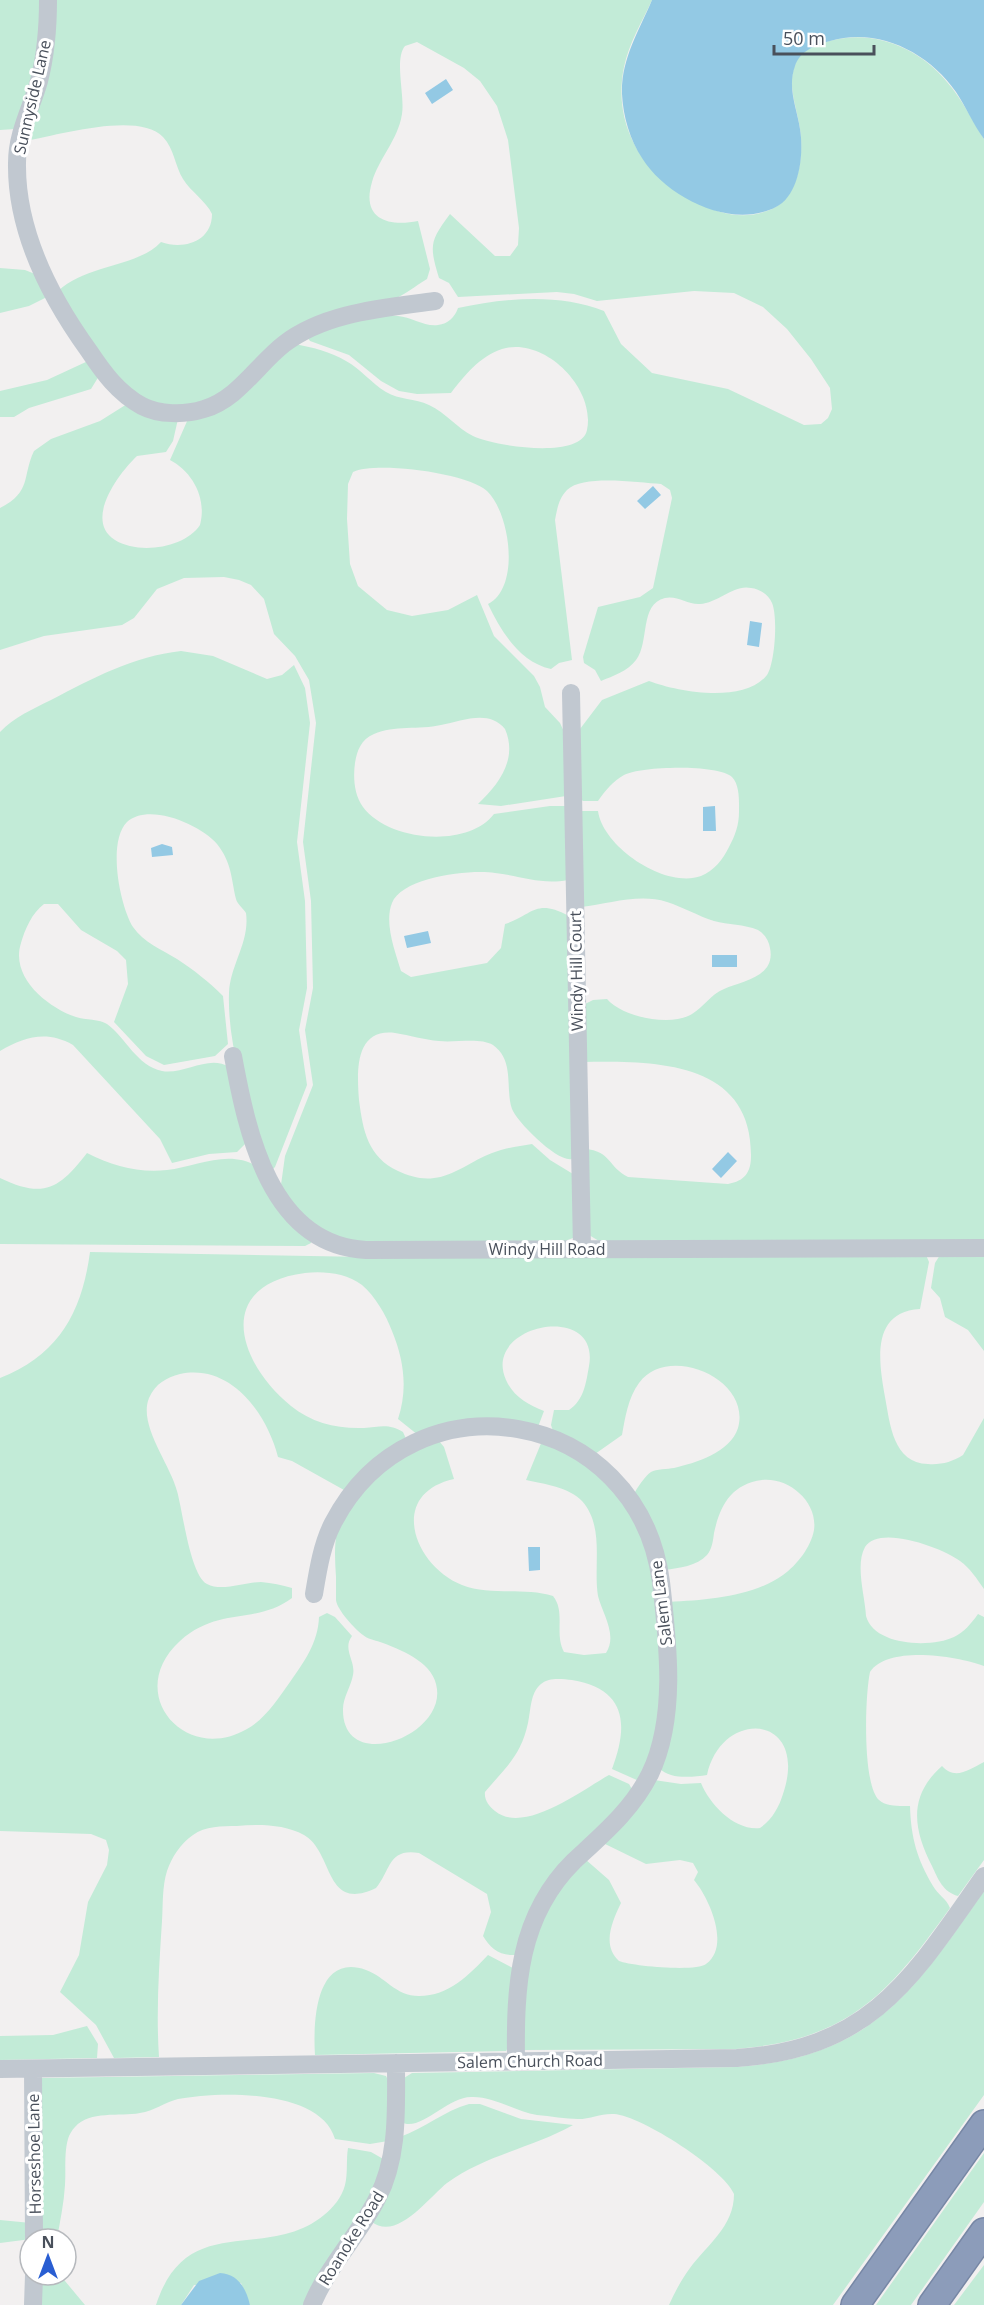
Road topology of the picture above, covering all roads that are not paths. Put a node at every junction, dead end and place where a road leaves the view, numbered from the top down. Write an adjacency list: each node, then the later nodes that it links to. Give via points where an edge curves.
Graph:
1 (48, 0): 2 (street, Sunnyside Lane, via 44,57 17,151 20,196 49,288 104,372 130,399 162,412 202,410 232,393 301,333 349,316)
2 (435, 301)
3 (571, 693): 5 (street, Windy Hill Court)
4 (233, 1056): 5 (street, Windy Hill Road, via 247,1121 266,1174 289,1211 322,1239 341,1247 366,1250)
5 (582, 1248): 6 (street, Windy Hill Road)
6 (984, 1248)
7 (314, 1594): 9 (street, Salem Lane, via 330,1530 362,1482 407,1448 457,1430 515,1429 573,1446 618,1482 649,1536 659,1571 666,1645 666,1705 660,1746 648,1778 631,1804 558,1879 538,1909 520,1961)
8 (984, 1876): 9 (street, Salem Church Road, via 898,1991 858,2022 818,2043 770,2055 737,2058)
9 (516, 2061): 10 (street, Salem Church Road)
10 (396, 2063): 12 (street, Salem Church Road); 20 (street, Roanoke Road, via 394,2141 386,2178 372,2209 327,2274)
11 (0, 2069): 12 (street, Salem Church Road)
12 (33, 2069): 14 (street, Horseshoe Lane)
13 (984, 2124): 21 (highway)
14 (34, 2227)
15 (984, 2232): 17 (highway)
16 (984, 2241): 17 (highway)
17 (950, 2280): 22 (highway)
18 (34, 2287): 19 (street)
19 (33, 2305)
20 (312, 2305)
21 (855, 2305)
22 (932, 2305)

